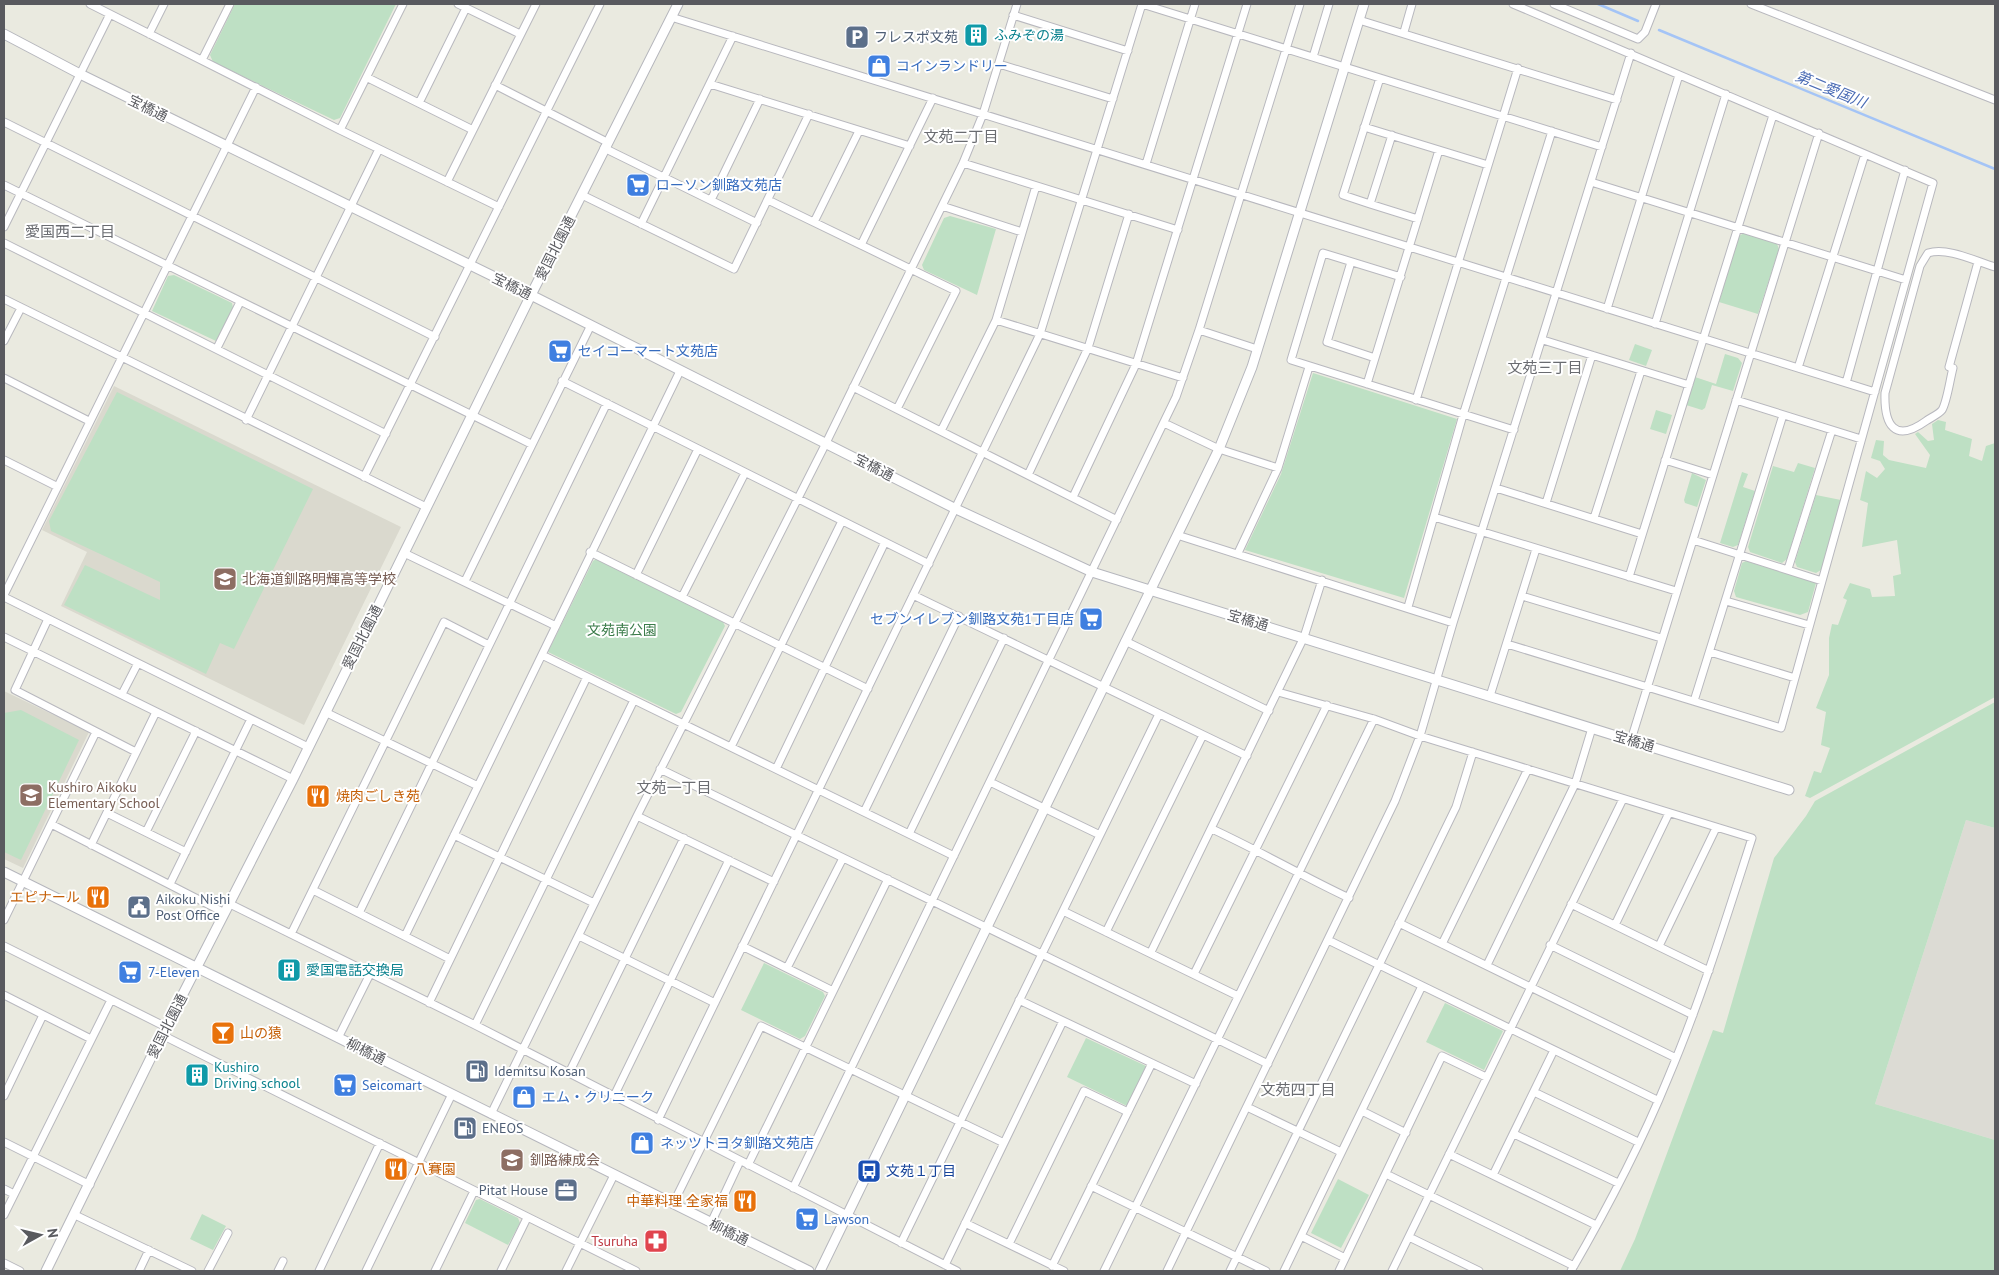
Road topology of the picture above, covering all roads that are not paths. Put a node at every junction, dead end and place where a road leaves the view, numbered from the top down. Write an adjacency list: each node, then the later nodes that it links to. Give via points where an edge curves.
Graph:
1 (90, 4): 22 (street)
2 (164, 4): 29 (street)
3 (230, 4): 37 (street)
4 (403, 4): 43 (street)
5 (458, 4): 21 (street)
6 (536, 4): 30 (street)
7 (600, 4): 55 (street)
8 (678, 4): 24 (street, 愛国北園通)
9 (1017, 4): 23 (street)
10 (1142, 4): 25 (street); 34 (street)
11 (1195, 4): 25 (street)
12 (1247, 4): 31 (street)
13 (1300, 4): 33 (street)
14 (1329, 4): 36 (street)
15 (1364, 4): 26 (street)
16 (1412, 4): 27 (street)
17 (1513, 4): 35 (street)
18 (1554, 4): 19 (street, via 1638,39 1645,32)
19 (1656, 4)
20 (1751, 4): 53 (street)
21 (466, 8): 30 (street); 54 (street)
22 (110, 14): 29 (street); 41 (street)
23 (1013, 15): 34 (street); 38 (street)
24 (672, 17): 32 (street); 70 (street, 愛国北園通)
25 (1190, 19): 31 (street); 78 (street)
26 (1359, 20): 27 (street); 39 (street)
27 (1404, 32): 40 (street)
28 (4, 34): 41 (street, 宝橋通)
29 (148, 34): 37 (street)
30 (520, 34): 46 (street)
31 (1238, 34): 33 (street); 82 (street)
32 (733, 36): 45 (street); 49 (street)
33 (1286, 48): 36 (street); 88 (street)
34 (1128, 52): 51 (street)
35 (1631, 53): 42 (street); 52 (street)
36 (1313, 57): 39 (street)
37 (202, 60): 47 (street)
38 (999, 64): 51 (street); 57 (street)
39 (1345, 67): 44 (street); 98 (street)
40 (1518, 68): 52 (street); 59 (street)
41 (80, 74): 68 (street); 69 (street, 宝橋通)
42 (1679, 75): 48 (street); 90 (street)
43 (368, 78): 54 (street); 62 (street)
44 (1380, 78): 59 (street); 61 (street)
45 (710, 84): 50 (street); 81 (street)
46 (495, 85): 55 (street); 63 (street)
47 (256, 87): 62 (street); 69 (street)
48 (1726, 94): 58 (street); 99 (street)
49 (933, 98): 57 (street); 71 (street)
50 (760, 99): 56 (street); 91 (street)
51 (1113, 99): 74 (street)
52 (1617, 100): 72 (street)
53 (1995, 100)
54 (419, 103): 63 (street)
55 (548, 111): 70 (street); 97 (street)
56 (810, 114): 64 (street); 92 (street)
57 (983, 114): 74 (street); 77 (street)
58 (1773, 115): 66 (street); 107 (street)
59 (1503, 116): 65 (street); 79 (street)
60 (4, 122): 68 (street)
61 (1364, 127): 67 (street); 94 (street, via 1342,196)
62 (340, 130): 73 (street)
63 (473, 130): 83 (street)
64 (860, 131): 71 (street); 103 (street)
65 (1552, 131): 72 (street); 125 (street)
66 (1819, 133): 76 (street); 111 (street)
67 (1392, 136): 75 (street); 94 (street)
68 (46, 142): 87 (street); 101 (street)
69 (226, 145): 96 (street, 宝橋通); 101 (street)
70 (606, 145): 81 (street); 89 (street, 愛国北園通)
71 (910, 146): 112 (street)
72 (1602, 147): 84 (street)
73 (379, 150): 83 (street); 96 (street)
74 (1097, 150): 78 (street); 93 (street)
75 (1439, 150): 79 (street); 102 (street)
76 (1865, 154): 80 (street); 114 (street)
77 (963, 163): 86 (street); 95 (street)
78 (1146, 164): 82 (street)
79 (1488, 165): 116 (street)
80 (1905, 170): 122 (street); 126 (street, via 1933,183)
81 (664, 178): 91 (street); 105 (street)
82 (1193, 179): 88 (street); 108 (street)
83 (447, 182): 97 (street)
84 (1591, 182): 90 (street); 127 (street)
85 (4, 185): 87 (street)
86 (1036, 186): 93 (street); 109 (street)
87 (20, 193): 106 (street); 119 (street)
88 (1241, 194): 98 (street); 138 (street)
89 (582, 195): 105 (street); 128 (street, 愛国北園通)
90 (1641, 197): 99 (street); 132 (street)
91 (710, 200): 104 (street)
92 (768, 200): 103 (street); 104 (street)
93 (1082, 201): 100 (street); 139 (street)
94 (1370, 204): 102 (street)
95 (942, 206): 109 (street); 121 (street)
96 (351, 207): 118 (street, 宝橋通); 124 (street)
97 (499, 207): 118 (street)
98 (1299, 212): 113 (street); 146 (street)
99 (1690, 212): 107 (street); 135 (street)
100 (1129, 214): 108 (street); 145 (street)
101 (192, 215): 119 (street); 124 (street)
102 (1418, 219): 113 (street)
103 (814, 222): 112 (street)
104 (756, 223): 105 (street, via 734,269)
105 (642, 224)
106 (4, 227)
107 (1737, 227): 111 (street); 141 (street)
108 (1178, 230): 151 (street)
109 (1022, 232): 134 (street)
110 (4, 243): 133 (street)
111 (1785, 243): 114 (street); 147 (street)
112 (861, 245): 121 (street)
113 (1410, 247): 116 (street); 123 (street)
114 (1833, 257): 122 (street); 153 (street)
115 (1351, 262): 123 (street); 150 (street, via 1328,342); 152 (street, via 1323,253 1291,360)
116 (1458, 262): 125 (street); 166 (street)
117 (1978, 262): 117 (street, via 1949,367 1953,368 1942,410 1912,431 1900,430 1889,424 1885,414 1885,393 1920,266 1928,253 1938,250); 120 (street)
118 (470, 265): 128 (street, 宝橋通); 140 (street)
119 (167, 266): 130 (street); 133 (street)
120 (1995, 267)
121 (911, 269): 164 (street); 169 (street, via 956,291)
122 (1877, 270): 126 (street); 160 (street)
123 (1401, 277): 150 (street)
124 (316, 278): 137 (street); 140 (street)
125 (1507, 278): 127 (street); 170 (street)
126 (1906, 280): 165 (street)
127 (1557, 292): 132 (street); 143 (street)
128 (531, 295): 136 (street, 宝橋通); 172 (street, 愛国北園通)
129 (4, 299): 131 (street)
130 (240, 302): 137 (street); 144 (street)
131 (21, 308): 142 (street); 149 (street)
132 (1607, 308): 135 (street)
133 (143, 313): 144 (street); 149 (street)
134 (996, 320): 139 (street); 179 (street)
135 (1655, 324): 141 (street)
136 (590, 325): 154 (street, 宝橋通); 159 (street)
137 (293, 328): 156 (street); 163 (street)
138 (1199, 330): 146 (street); 158 (street)
139 (1040, 334): 145 (street); 186 (street)
140 (435, 337): 163 (street)
141 (1702, 338): 147 (street); 162 (street)
142 (4, 340)
143 (1543, 340): 148 (street); 177 (street)
144 (217, 348): 156 (street)
145 (1088, 348): 151 (street); 192 (street)
146 (1257, 349): 185 (street)
147 (1751, 352): 153 (street); 167 (street)
148 (1592, 355): 155 (street); 198 (street)
149 (120, 358): 173 (street); 174 (street)
150 (1375, 358): 161 (street)
151 (1136, 364): 158 (street); 196 (street)
152 (1309, 367): 161 (street); 189 (street)
153 (1798, 368): 160 (street)
154 (680, 371): 176 (street); 182 (street, 宝橋通)
155 (1641, 371): 162 (street); 202 (street)
156 (268, 375): 173 (street); 180 (street)
157 (4, 378): 174 (street)
158 (1183, 378): 175 (street)
159 (562, 381): 168 (street); 183 (street)
160 (1846, 383): 165 (street)
161 (1367, 384): 166 (street)
162 (1689, 385): 188 (street)
163 (410, 386): 172 (street); 180 (street)
164 (853, 387): 169 (street); 182 (street)
165 (1875, 392): 181 (street)
166 (1416, 400): 170 (street)
167 (1736, 400): 171 (street); 191 (street)
168 (607, 404): 176 (street); 230 (street)
169 (897, 409): 179 (street)
170 (1463, 415): 177 (street); 201 (street)
171 (1783, 415): 178 (street); 214 (street)
172 (472, 417): 183 (street); 199 (street, 愛国北園通)
173 (246, 420): 193 (street)
174 (89, 421): 194 (street)
175 (1164, 423): 185 (street); 203 (street)
176 (653, 427): 184 (street); 211 (street)
177 (1514, 430): 195 (street)
178 (1832, 430): 181 (street); 216 (street)
179 (940, 431): 186 (street)
180 (386, 434): 193 (street)
181 (1861, 439): 222 (street)
182 (826, 443): 197 (street); 200 (street, 宝橋通)
183 (531, 444): 221 (street)
184 (698, 449): 190 (street); 218 (street)
185 (1219, 449): 189 (street); 207 (street)
186 (983, 452): 192 (street); 200 (street)
187 (4, 460): 194 (street)
188 (1665, 460): 191 (street); 206 (street)
189 (1278, 468): 213 (street)
190 (745, 473): 197 (street); 228 (street)
191 (1713, 474): 208 (street)
192 (1028, 475): 196 (street)
193 (364, 477): 199 (street)
194 (56, 486): 226 (street)
195 (1496, 488): 198 (street); 205 (street)
196 (1073, 497): 203 (street)
197 (798, 499): 204 (street); 235 (street)
198 (1546, 503): 202 (street)
199 (426, 507): 212 (street, 愛国北園通)
200 (956, 509): 215 (street); 217 (street, 宝橋通)
201 (1434, 517): 205 (street); 231 (street)
202 (1594, 518): 206 (street)
203 (1117, 520): 217 (street)
204 (842, 521): 209 (street); 245 (street)
205 (1481, 532): 210 (street); 234 (street)
206 (1642, 534): 219 (street)
207 (1177, 535): 213 (street); 223 (street)
208 (1693, 540): 214 (street); 224 (street)
209 (886, 542): 215 (street); 251 (street)
210 (1536, 549): 219 (street); 227 (street)
211 (590, 552): 218 (street); 237 (street)
212 (404, 553): 221 (street); 266 (street, 愛国北園通)
213 (1238, 553): 220 (street)
214 (1741, 554): 216 (street); 229 (street)
215 (929, 564): 225 (street)
216 (1788, 569): 222 (street)
217 (1092, 572): 223 (street, 宝橋通); 249 (street)
218 (636, 575): 228 (street)
219 (1629, 577): 224 (street)
220 (1322, 580): 231 (street); 239 (street)
221 (465, 581): 230 (street)
222 (1822, 581): 236 (street)
223 (1150, 591): 239 (street, 宝橋通); 242 (street)
224 (1676, 591): 241 (street)
225 (913, 595): 232 (street); 257 (street)
226 (4, 596): 233 (street)
227 (1522, 596): 241 (street); 243 (street)
228 (682, 597): 235 (street)
229 (1726, 601): 236 (street); 247 (street)
230 (510, 604): 237 (street); 244 (street)
231 (1408, 607): 234 (street)
232 (959, 616): 240 (street); 296 (street)
233 (48, 619): 246 (street); 250 (street)
234 (1453, 622): 254 (street)
235 (735, 623): 245 (street); 270 (street)
236 (1809, 625): 253 (street)
237 (556, 626): 248 (street)
238 (4, 637): 246 (street)
239 (1304, 637): 254 (street, 宝橋通); 258 (street)
240 (1004, 638): 249 (street); 304 (street)
241 (1661, 638): 255 (street)
242 (1125, 641): 256 (street); 264 (street)
243 (1507, 644): 255 (street); 260 (street)
244 (489, 645): 277 (street, via 444,622); 284 (street)
245 (780, 646): 251 (street); 279 (street)
246 (34, 652): 259 (street); 273 (street, via 15,690)
247 (1710, 652): 253 (street); 262 (street)
248 (542, 655): 252 (street); 291 (street)
249 (1048, 660): 256 (street); 289 (street)
250 (138, 663): 259 (street); 268 (street)
251 (824, 667): 257 (street); 286 (street)
252 (587, 677): 261 (street); 313 (street)
253 (1795, 678): 262 (street, via 1781,728)
254 (1437, 680): 260 (street, 宝橋通); 275 (street)
255 (1647, 686): 262 (street); 276 (street)
256 (1103, 687): 267 (street); 295 (street)
257 (868, 689): 292 (street)
258 (1278, 692): 263 (street); 264 (street)
259 (122, 694): 265 (street)
260 (1490, 696): 271 (street, 宝橋通)
261 (634, 700): 270 (street); 318 (street)
262 (1694, 701)
263 (1327, 705): 269 (street); 310 (street)
264 (1270, 711): 283 (street)
265 (156, 712): 272 (street); 281 (street)
266 (325, 712): 277 (street); 278 (street, 愛国北園通)
267 (1159, 714): 274 (street); 307 (street)
268 (251, 719): 278 (street); 280 (street)
269 (1374, 719): 275 (street); 317 (street)
270 (683, 724): 279 (street); 285 (street)
271 (1592, 728): 276 (street, 宝橋通); 290 (street)
272 (196, 731): 280 (street); 303 (street)
273 (96, 732): 281 (street); 300 (street)
274 (1203, 735): 283 (street); 336 (street)
275 (1420, 736): 282 (street); 324 (street, via 1396,801)
276 (1631, 740): 293 (street, 宝橋通)
277 (386, 742): 284 (street); 323 (street)
278 (308, 746): 288 (street, 愛国北園通)
279 (731, 747): 286 (street)
280 (236, 751): 288 (street); 311 (street)
281 (136, 752): 298 (street)
282 (1473, 752): 287 (street); 333 (street, via 1456,806)
283 (1247, 756): 302 (street)
284 (431, 764): 291 (street); 331 (street)
285 (660, 769): 299 (street); 306 (street)
286 (776, 769): 292 (street)
287 (1528, 769): 290 (street); 341 (street)
288 (293, 779): 327 (street, 愛国北園通)
289 (990, 782): 295 (street); 312 (street)
290 (1575, 784): 294 (street); 351 (street)
291 (478, 786): 305 (street)
292 (820, 790): 296 (street); 306 (street)
293 (1789, 790)
294 (1623, 799): 297 (street); 328 (street)
295 (1044, 808): 307 (street); 335 (street)
296 (864, 812): 304 (street)
297 (1669, 812): 301 (street); 334 (street)
298 (107, 813): 303 (street); 309 (street)
299 (637, 816): 308 (street); 326 (street)
300 (51, 824): 309 (street); 320 (street)
301 (1716, 828): 345 (street); 354 (street, via 1752,838)
302 (1212, 829): 310 (street); 346 (street)
303 (146, 832): 311 (street)
304 (909, 834): 312 (street)
305 (454, 835): 313 (street); 338 (street)
306 (796, 835): 314 (street); 321 (street)
307 (1100, 835): 329 (street)
308 (684, 838): 315 (street); 349 (street)
309 (91, 845): 322 (street)
310 (1256, 849): 317 (street); 356 (street)
311 (186, 852): 322 (street)
312 (954, 856): 325 (street)
313 (500, 857): 318 (street); 348 (street)
314 (843, 858): 319 (street); 353 (street)
315 (729, 860): 321 (street); 357 (street)
316 (4, 872): 320 (street, 柳橋通)
317 (1298, 874): 324 (street); 362 (street)
318 (546, 880): 326 (street); 370 (street)
319 (888, 880): 325 (street); 360 (street)
320 (22, 882): 332 (street); 352 (street, 柳橋通)
321 (774, 882): 344 (street)
322 (170, 884): 330 (street)
323 (313, 890): 331 (street); 337 (street)
324 (1349, 898): 340 (street)
325 (932, 901): 335 (street); 382 (street)
326 (594, 903): 339 (street)
327 (230, 904): 330 (street, 愛国北園通); 337 (street)
328 (1570, 904): 334 (street); 342 (street)
329 (1063, 911): 336 (street); 347 (street)
330 (225, 913): 352 (street, 愛国北園通)
331 (359, 913): 338 (street)
332 (4, 920)
333 (1399, 923): 341 (street); 350 (street)
334 (1615, 925): 345 (street)
335 (986, 927): 347 (street); 388 (street)
336 (1106, 932): 346 (street)
337 (291, 934): 355 (street)
338 (405, 936): 348 (street)
339 (579, 936): 349 (street); 377 (street)
340 (1328, 940): 350 (street); 381 (street)
341 (1442, 944): 351 (street)
342 (1550, 945): 359 (street); 367 (street)
343 (4, 946): 363 (street)
344 (742, 946): 353 (street); 366 (street)
345 (1659, 946): 354 (street)
346 (1150, 952): 356 (street)
347 (1041, 954): 364 (street); 375 (street)
348 (450, 959): 365 (street)
349 (626, 959): 357 (street); 383 (street)
350 (1379, 964): 358 (street); 398 (street)
351 (1486, 965): 359 (street)
352 (197, 968): 372 (street, 愛国北園通); 373 (street, 柳橋通)
353 (787, 968): 360 (street)
354 (1709, 971): 367 (street)
355 (370, 974): 365 (street); 373 (street)
356 (1194, 974): 362 (street)
357 (671, 981): 366 (street); 390 (street)
358 (1422, 986): 371 (street); 393 (street)
359 (1531, 986): 371 (street); 379 (street)
360 (833, 991): 376 (street)
361 (4, 995): 368 (street)
362 (1238, 996): 375 (street)
363 (111, 1000): 372 (street); 374 (street)
364 (1019, 1000): 369 (street); 397 (street)
365 (429, 1003): 370 (street)
366 (715, 1003): 396 (street)
367 (1693, 1014): 379 (street)
368 (43, 1015): 374 (street); 389 (street)
369 (1063, 1021): 380 (street); 405 (street)
370 (475, 1025): 377 (street)
371 (1510, 1028): 378 (street); 384 (street)
372 (164, 1031): 404 (street); 416 (street, 愛国北園通)
373 (338, 1038): 387 (street, 柳橋通)
374 (91, 1039): 408 (street)
375 (1217, 1040): 381 (street); 385 (street)
376 (806, 1047): 382 (street); 402 (street, via 761,1026); 411 (street)
377 (523, 1050): 383 (street); 395 (street)
378 (1554, 1050): 386 (street); 391 (street)
379 (1676, 1058): 391 (street)
380 (1152, 1063): 385 (street); 394 (street)
381 (1268, 1064): 392 (street)
382 (850, 1069): 388 (street); 418 (street)
383 (569, 1073): 390 (street)
384 (1486, 1077): 399 (street, via 1442,1056); 407 (street)
385 (1196, 1084): 424 (street)
386 (1534, 1092): 400 (street); 403 (street)
387 (452, 1094): 395 (street, 柳橋通); 410 (street)
388 (905, 1095): 397 (street); 427 (street)
389 (4, 1096)
390 (614, 1096): 396 (street)
391 (1657, 1100): 403 (street)
392 (1247, 1107): 398 (street); 433 (street)
393 (1362, 1111): 399 (street); 406 (street)
394 (1128, 1112): 417 (street); 438 (street, via 1084,1091)
395 (492, 1114): 412 (street, 柳橋通)
396 (658, 1120): 402 (street)
397 (960, 1121): 405 (street); 437 (street)
398 (1298, 1132): 406 (street); 440 (street)
399 (1406, 1133): 413 (street)
400 (1514, 1134): 414 (street); 415 (street)
401 (4, 1142): 408 (street)
402 (703, 1142): 409 (street); 423 (street)
403 (1638, 1142): 415 (street)
404 (380, 1143): 410 (street); 454 (street)
405 (1004, 1143): 430 (street)
406 (1342, 1152): 434 (street)
407 (1449, 1154): 414 (street); 422 (street)
408 (33, 1157): 416 (street); 421 (street)
409 (740, 1162): 411 (street); 429 (street)
410 (418, 1163): 420 (street); 455 (street)
411 (748, 1165): 418 (street)
412 (614, 1174): 423 (street, 柳橋通); 436 (street)
413 (1386, 1174): 422 (street); 441 (street)
414 (1493, 1175): 431 (street)
415 (1618, 1183): 431 (street)
416 (90, 1185): 425 (street, 愛国北園通)
417 (1092, 1186): 424 (street); 445 (street)
418 (792, 1188): 427 (street)
419 (4, 1189): 421 (street)
420 (474, 1191): 428 (street); 456 (street)
421 (14, 1194): 426 (street)
422 (1429, 1195): 435 (street); 446 (street)
423 (673, 1204): 429 (street, 柳橋通)
424 (1136, 1208): 433 (street); 463 (street)
425 (75, 1214): 439 (street); 449 (street, 愛国北園通)
426 (4, 1215)
427 (848, 1217): 437 (street); 460 (street)
428 (527, 1218): 436 (street); 457 (street)
429 (711, 1223): 459 (street, 柳橋通)
430 (965, 1223): 438 (street); 444 (street)
431 (1596, 1225): 446 (street)
432 (228, 1232): 452 (street)
433 (1186, 1232): 440 (street); 464 (street)
434 (1301, 1236): 441 (street); 467 (street)
435 (1409, 1237): 469 (street); 470 (street)
436 (579, 1243): 447 (street); 458 (street)
437 (901, 1243): 444 (street)
438 (1009, 1244): 445 (street)
439 (149, 1250): 450 (street); 451 (street)
440 (1237, 1257): 465 (street); 466 (street)
441 (1345, 1258): 468 (street)
442 (283, 1261): 453 (street)
443 (4, 1263): 448 (street)
444 (945, 1265): 461 (street)
445 (1052, 1266): 462 (street)
446 (1572, 1268)
447 (632, 1270)
448 (20, 1271)
449 (46, 1271)
450 (139, 1271)
451 (192, 1271)
452 (208, 1271)
453 (278, 1271)
454 (319, 1271)
455 (366, 1271)
456 (435, 1271)
457 (501, 1271)
458 (566, 1271)
459 (808, 1271)
460 (820, 1271)
461 (957, 1271)
462 (1064, 1271)
463 (1104, 1271)
464 (1167, 1271)
465 (1230, 1271)
466 (1266, 1271)
467 (1284, 1271)
468 (1338, 1271)
469 (1392, 1271)
470 (1479, 1271)

